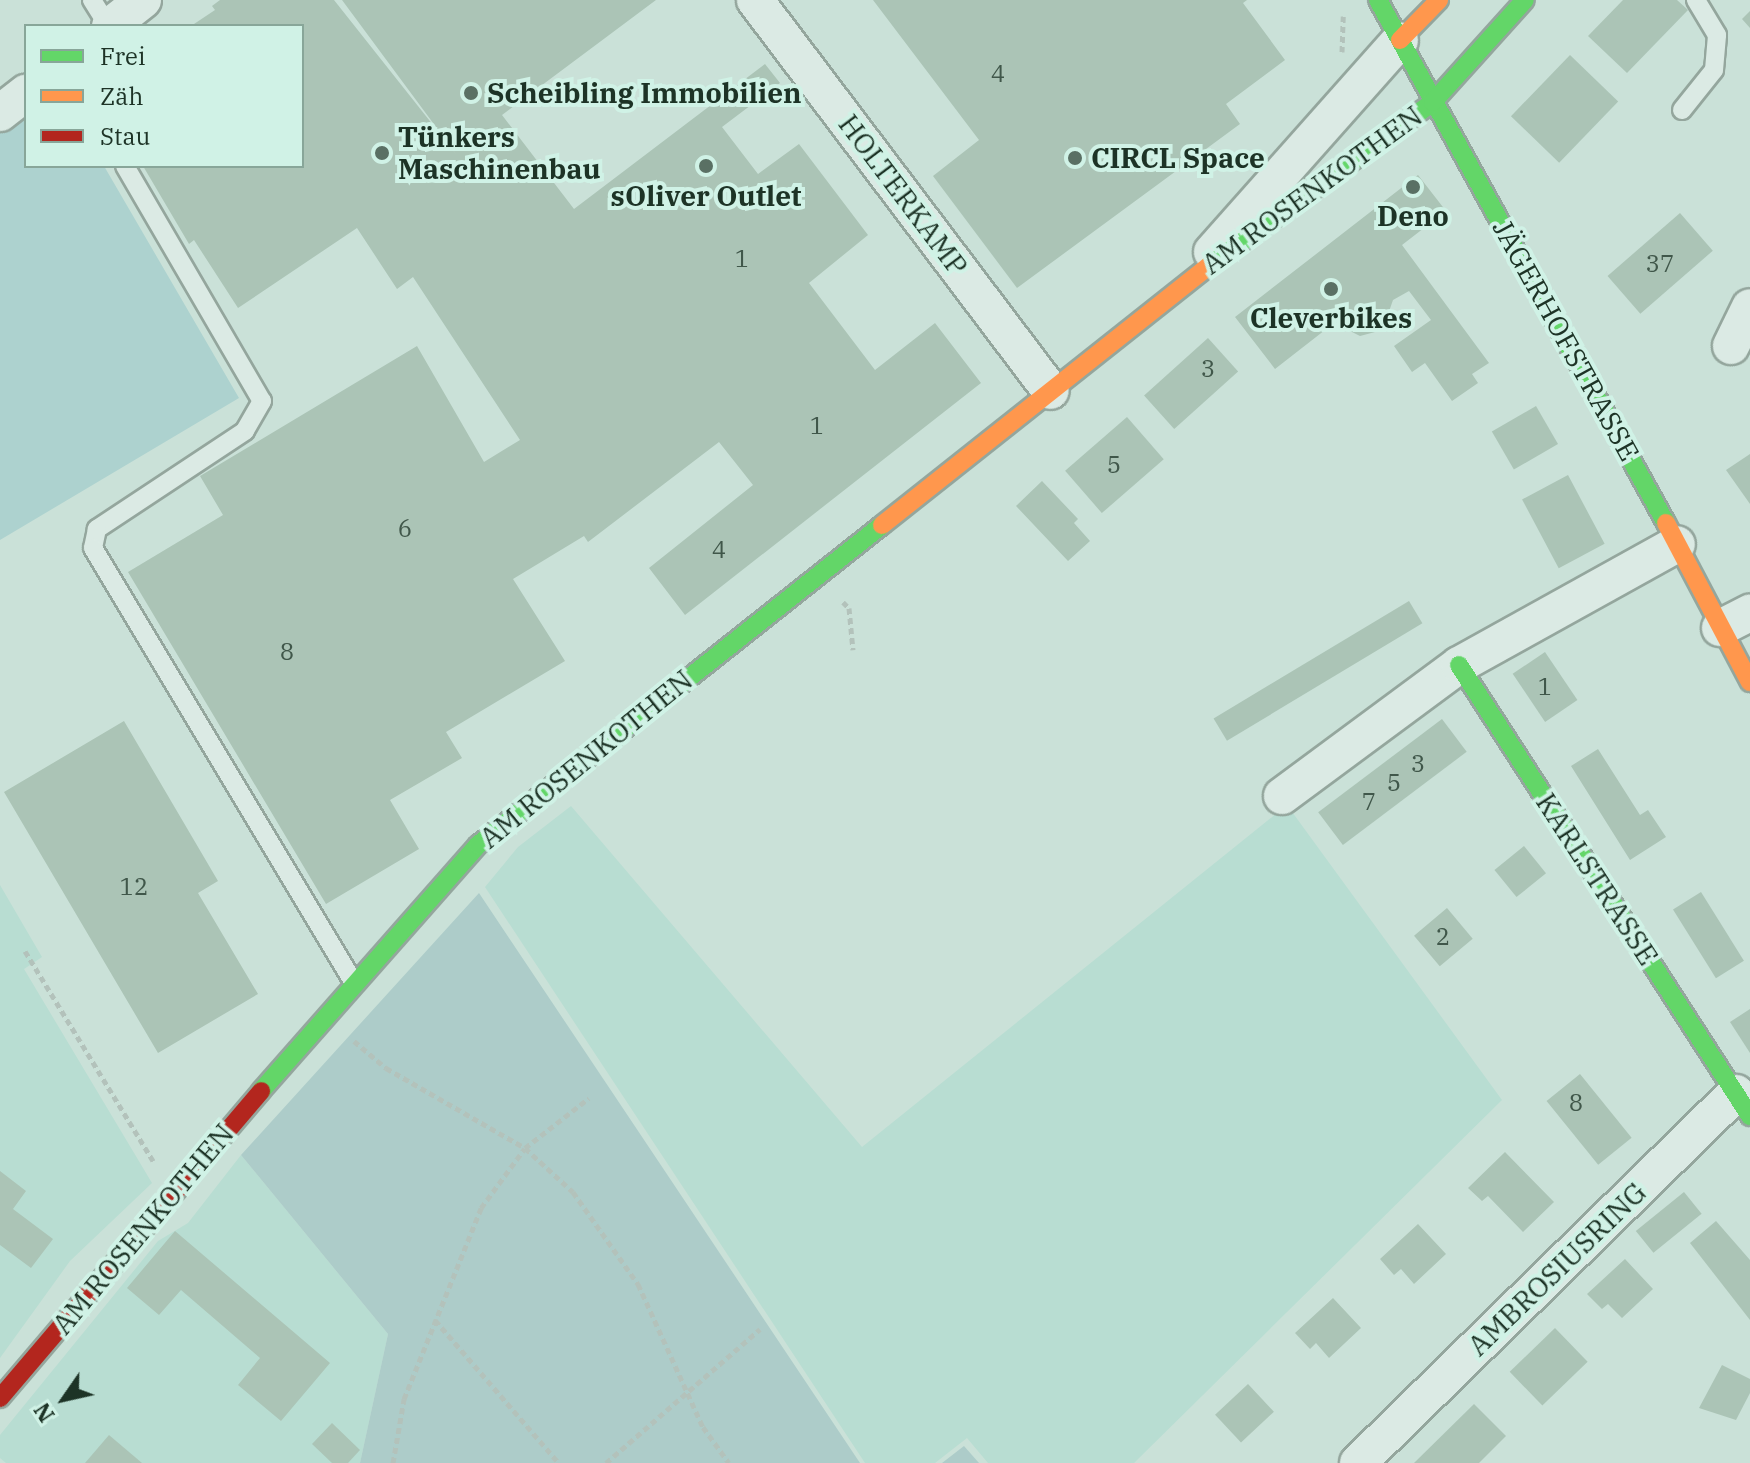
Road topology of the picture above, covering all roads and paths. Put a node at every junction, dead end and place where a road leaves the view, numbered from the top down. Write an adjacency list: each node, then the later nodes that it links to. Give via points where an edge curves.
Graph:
1 (92, 0): 8 (lane)
2 (143, 0): 9 (street)
3 (755, 0): 19 (street, HOLTERKAMP)
4 (1378, 0): 10 (street, JÄGERHOFSTRASSE)
5 (1439, 0): 10 (street)
6 (1525, 0): 12 (street, AM ROSENKOTHEN)
7 (1696, 0): 13 (lane, via 1717,35 1714,70)
8 (108, 24)
9 (112, 24)
10 (1400, 40): 12 (street, JÄGERHOFSTRASSE); 16 (street, AM ROSENKOTHEN, via 1248,206)
11 (24, 95): 14 (street)
12 (1433, 102): 16 (street, AM ROSENKOTHEN); 20 (street, JÄGERHOFSTRASSE)
13 (1682, 110)
14 (0, 113)
15 (126, 168): 28 (lane, via 262,401 245,431 97,529 93,548)
16 (1192, 278): 19 (street, AM ROSENKOTHEN)
17 (1750, 307): 18 (street)
18 (1731, 346)
19 (1051, 391): 21 (street, AM ROSENKOTHEN)
20 (1677, 544): 22 (street, JÄGERHOFSTRASSE); 24 (street)
21 (816, 577): 23 (path, via 849,608); 28 (street, AM ROSENKOTHEN, via 521,807 478,845)
22 (1735, 620): 25 (street, JÄGERHOFSTRASSE)
23 (853, 650)
24 (1459, 665): 26 (street); 31 (street, KARLSTRASSE)
25 (1750, 682)
26 (1282, 796)
27 (25, 951): 33 (path)
28 (354, 983): 29 (street, AM ROSENKOTHEN)
29 (323, 1017): 32 (path, via 386,1068); 33 (street, AM ROSENKOTHEN)
30 (589, 1098): 32 (path)
31 (1743, 1105): 42 (street, AMBROSIUSRING)
32 (525, 1148): 34 (path, via 481,1208); 36 (path, via 573,1192 615,1247 655,1320)
33 (172, 1192): 37 (street, AM ROSENKOTHEN)
34 (435, 1320): 38 (path, via 404,1399); 39 (path)
35 (760, 1329): 36 (path)
36 (686, 1394): 40 (path); 41 (path)
37 (0, 1398)
38 (393, 1463)
39 (559, 1463)
40 (606, 1463)
41 (729, 1463)
42 (1358, 1463)

